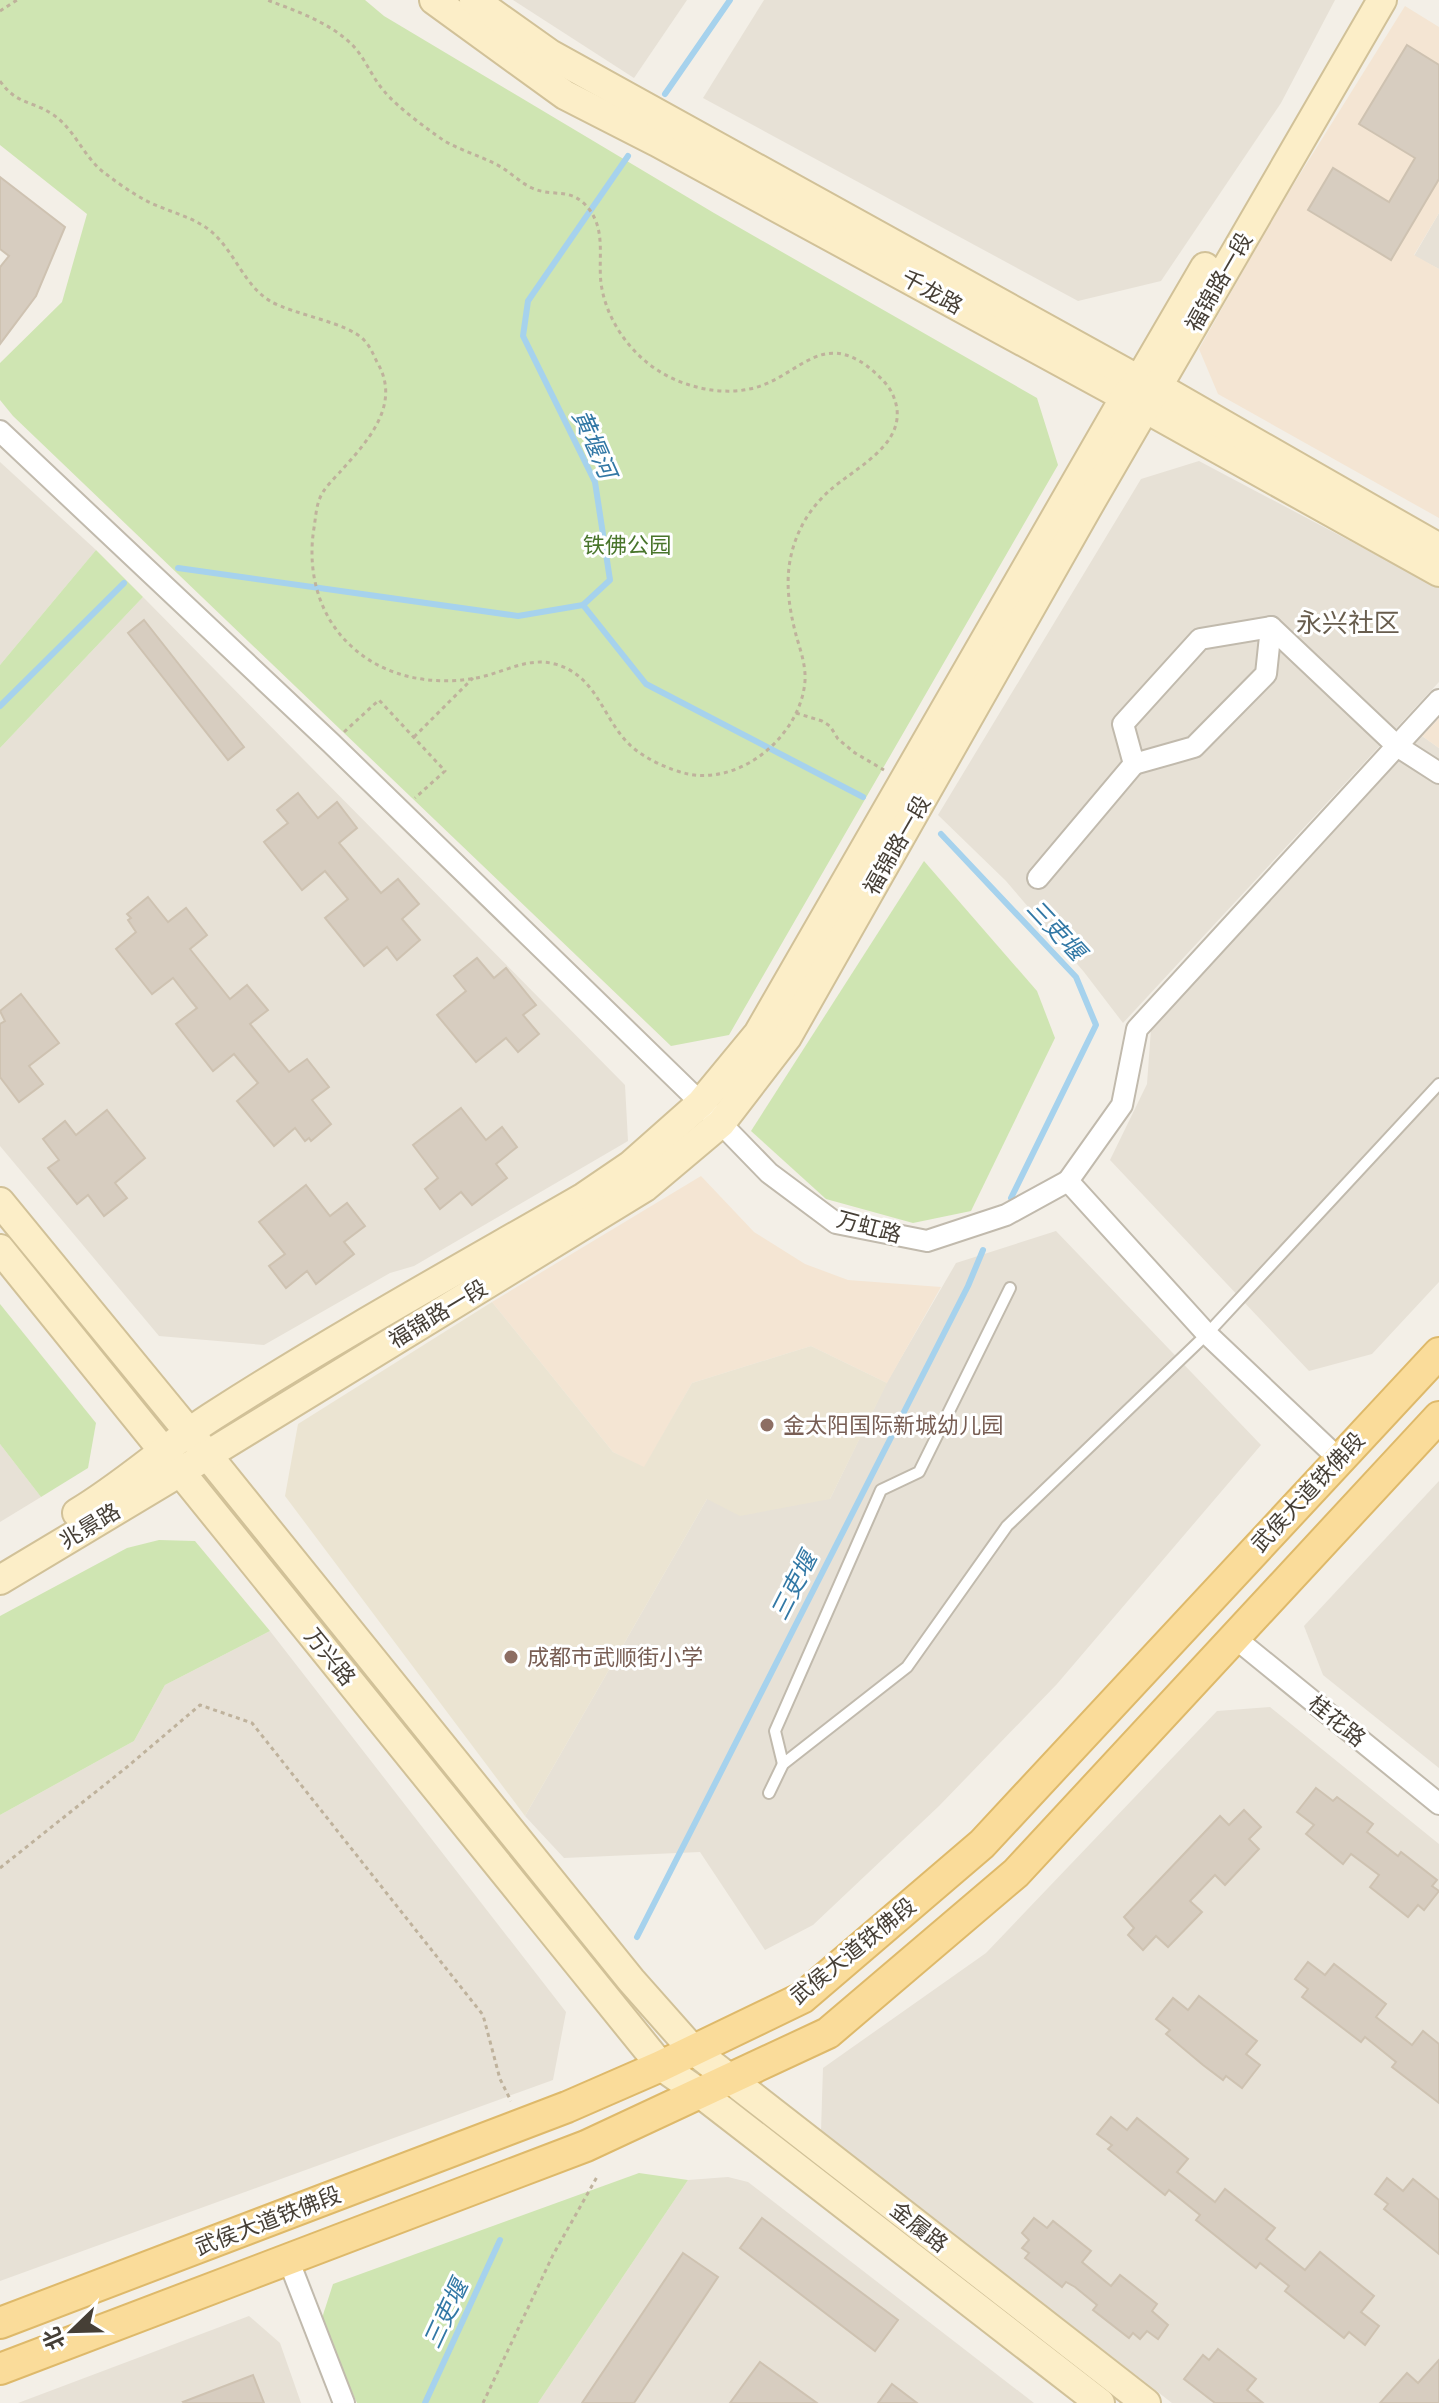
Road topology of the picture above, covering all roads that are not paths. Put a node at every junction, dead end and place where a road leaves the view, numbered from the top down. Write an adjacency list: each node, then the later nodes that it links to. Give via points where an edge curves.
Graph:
1 (434, 0): 5 (street, 千龙路, via 565,95)
2 (474, 0): 5 (street, 千龙路, via 550,54)
3 (1360, 0): 5 (street, 福锦路一段)
4 (1382, 0): 5 (street, 福锦路一段)
5 (1142, 393): 7 (street, 千龙路); 8 (street, 千龙路); 16 (street, 福锦路一段, via 903,781 758,1034); 17 (street, 福锦路一段, via 787,1037)
6 (0, 431): 16 (street, 万虹路)
7 (1439, 548)
8 (1439, 572)
9 (1271, 627): 11 (street); 12 (street, via 1266,674 1194,747); 12 (street, via 1200,639 1123,724)
10 (1439, 700): 11 (street)
11 (1397, 746): 13 (street); 18 (street, via 1137,1029 1122,1105)
12 (1134, 764): 14 (street)
13 (1439, 773)
14 (1038, 878)
15 (1439, 1084): 22 (lane)
16 (701, 1103): 17 (street, 万虹路); 25 (street, 福锦路一段, via 631,1165 584,1197)
17 (721, 1123): 18 (street, 万虹路, via 769,1173 836,1223 927,1241 1006,1215); 26 (street, 福锦路一段, via 645,1187)
18 (1068, 1181): 22 (street)
19 (0, 1202): 25 (street, 金履路)
20 (0, 1249): 28 (street, 万兴路)
21 (1010, 1288): 32 (lane, via 919,1472 881,1490 775,1731)
22 (1207, 1334): 27 (street); 32 (lane, via 1007,1526 907,1667)
23 (1439, 1353): 27 (main road, 武侯大道铁佛段)
24 (1439, 1417): 31 (main road, 武侯大道铁佛段)
25 (188, 1431): 26 (street, 金履路); 28 (street, 福锦路一段)
26 (207, 1454): 28 (street, 福锦路一段); 35 (street, 金履路)
27 (1339, 1459): 35 (main road, 武侯大道铁佛段, via 982,1844 802,1998)
28 (172, 1462): 29 (street, 兆景路); 30 (street, 兆景路); 36 (street, 万兴路)
29 (0, 1558)
30 (0, 1580)
31 (1235, 1638): 34 (street, 桂花路); 37 (main road, 武侯大道铁佛段, via 1016,1873 828,2033)
32 (783, 1764): 33 (lane)
33 (769, 1793)
34 (1439, 1804)
35 (693, 2050): 36 (main road, 武侯大道铁佛段); 37 (street, 金履路)
36 (661, 2066): 38 (street, 万兴路); 40 (main road, 武侯大道铁佛段, via 567,2107)
37 (729, 2079): 38 (main road, 武侯大道铁佛段); 44 (street, 金履路)
38 (700, 2093): 39 (main road, 武侯大道铁佛段, via 586,2146); 43 (street, 金履路)
39 (288, 2259): 41 (main road, 武侯大道铁佛段); 42 (street)
40 (0, 2323)
41 (0, 2369)
42 (344, 2403)
43 (1100, 2403)
44 (1146, 2403)

